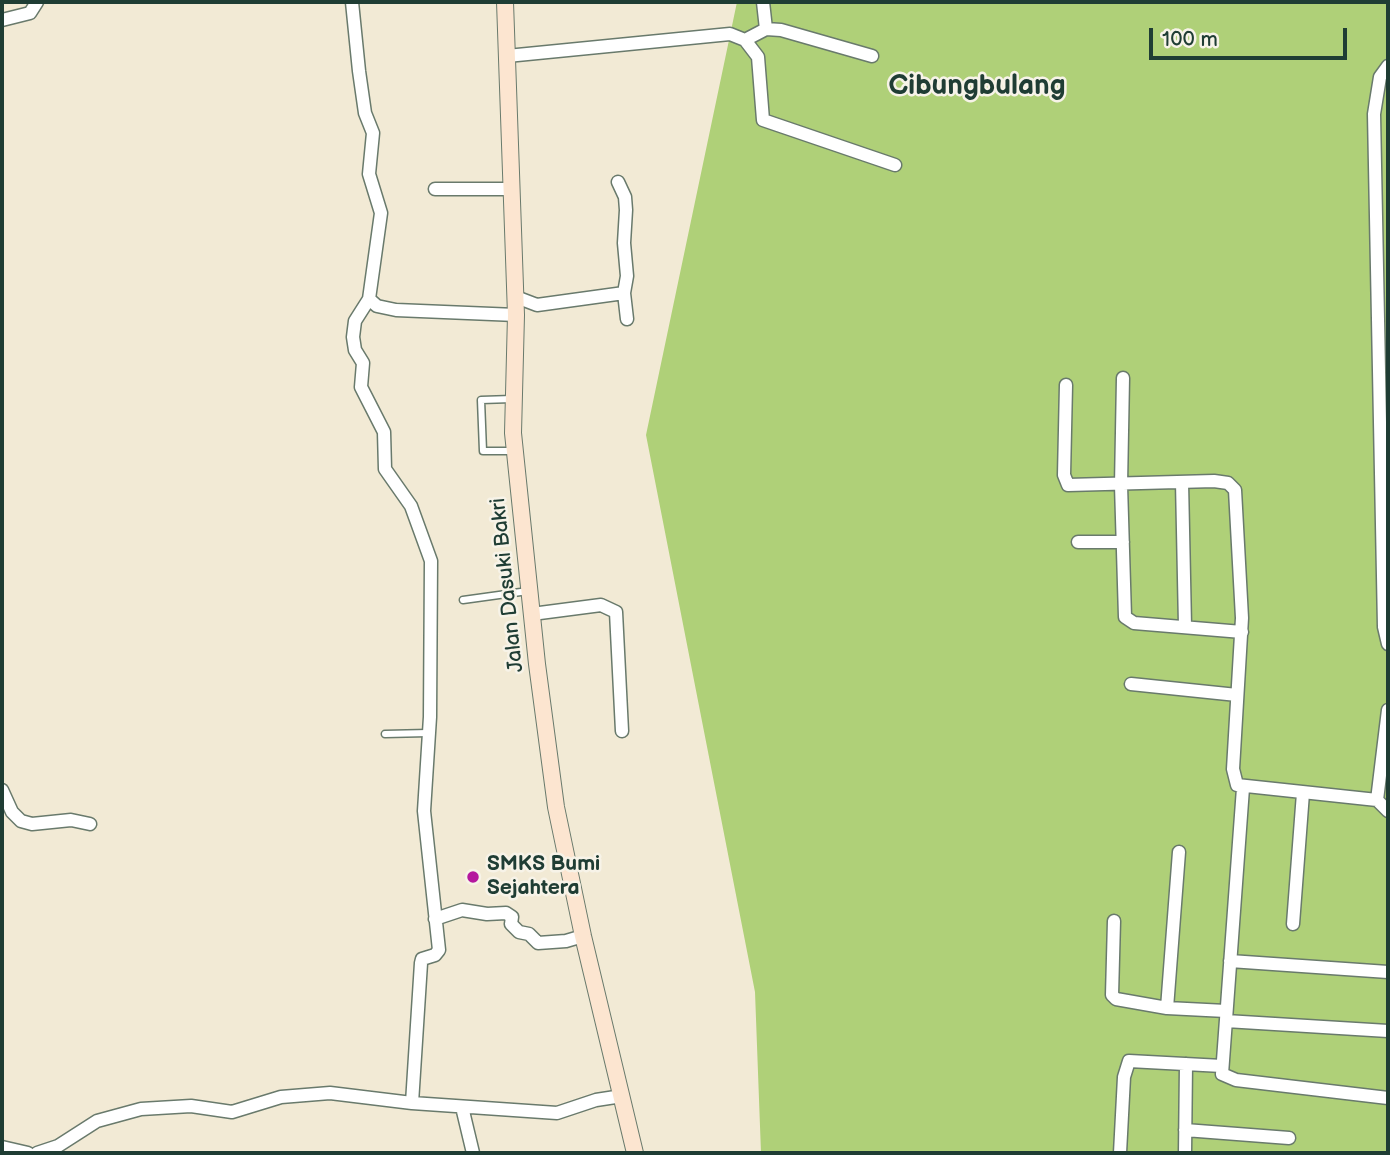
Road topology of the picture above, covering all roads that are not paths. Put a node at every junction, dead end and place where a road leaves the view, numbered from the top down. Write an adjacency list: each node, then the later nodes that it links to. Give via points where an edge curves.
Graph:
1 (37, 2): 5 (street, via 30,13)
2 (352, 2): 17 (street, via 365,113 373,133 369,174 382,214)
3 (505, 2): 8 (main road, Jalan Dasuki Bakri)
4 (763, 2): 6 (street)
5 (2, 20)
6 (766, 29): 7 (street); 9 (street, via 796,32)
7 (745, 40): 8 (street, via 720,33); 11 (street, via 760,62 762,120)
8 (507, 56): 14 (main road, Jalan Dasuki Bakri)
9 (872, 56)
10 (1388, 66): 33 (street, via 1380,77 1374,114 1384,627)
11 (895, 165)
12 (618, 182): 15 (street, via 626,210)
13 (435, 189): 14 (street)
14 (512, 189): 16 (main road, Jalan Dasuki Bakri)
15 (624, 293): 16 (street, via 537,305); 19 (street)
16 (516, 297): 18 (main road, Jalan Dasuki Bakri)
17 (369, 299): 18 (street, via 396,310); 38 (street, via 355,321 353,337 363,363 360,383 384,432 386,469 411,506 431,561)
18 (516, 315): 22 (main road, Jalan Dasuki Bakri)
19 (626, 319)
20 (1123, 378): 25 (street)
21 (1066, 385): 25 (street, via 1065,481 1072,487)
22 (514, 399): 23 (main road, Jalan Dasuki Bakri); 23 (lane, via 481,400 483,452)
23 (515, 451): 28 (main road, Jalan Dasuki Bakri)
24 (1182, 482): 25 (street); 31 (street); 32 (street, via 1222,481 1235,490)
25 (1121, 485): 27 (street)
26 (1078, 542): 27 (street)
27 (1123, 542): 31 (street, via 1125,618 1134,623)
28 (530, 591): 29 (lane); 30 (main road, Jalan Dasuki Bakri)
29 (463, 600)
30 (532, 614): 37 (street, via 601,605 616,612); 50 (main road, Jalan Dasuki Bakri, via 556,807)
31 (1185, 626): 32 (street)
32 (1242, 632): 35 (street)
33 (1388, 644)
34 (1131, 684): 35 (street)
35 (1237, 695): 40 (street, via 1233,780)
36 (1388, 710): 43 (street)
37 (622, 731)
38 (429, 733): 39 (lane); 47 (street, via 424,811)
39 (385, 734)
40 (1244, 788): 42 (street); 51 (street)
41 (2, 790): 45 (street, via 21,821)
42 (1303, 793): 43 (street); 49 (street)
43 (1377, 800): 44 (street)
44 (1388, 811)
45 (90, 824)
46 (1179, 852): 53 (street)
47 (435, 919): 50 (street, via 462,910 506,913 519,932 538,943); 60 (street, via 439,950 421,963)
48 (1115, 921): 53 (street, via 1112,995 1123,1002)
49 (1293, 924)
50 (583, 936): 58 (main road, Jalan Dasuki Bakri)
51 (1230, 961): 52 (street); 54 (street)
52 (1388, 972)
53 (1167, 1008): 54 (street)
54 (1226, 1016): 55 (street); 57 (street)
55 (1388, 1031)
56 (1186, 1064): 57 (street); 62 (street); 69 (street, via 1140,1061 1125,1066)
57 (1222, 1066): 59 (street, via 1226,1078)
58 (622, 1096): 61 (street, via 556,1113); 68 (main road, Jalan Dasuki Bakri)
59 (1388, 1098)
60 (412, 1103): 61 (street); 66 (street, via 317,1093 281,1097 232,1112 191,1106 141,1109 97,1121 58,1146)
61 (462, 1107): 67 (street)
62 (1185, 1130): 63 (street); 70 (street)
63 (1289, 1138)
64 (2, 1147): 65 (street)
65 (28, 1153)
66 (37, 1153)
67 (472, 1153)
68 (635, 1153)
69 (1120, 1153)
70 (1185, 1153)

